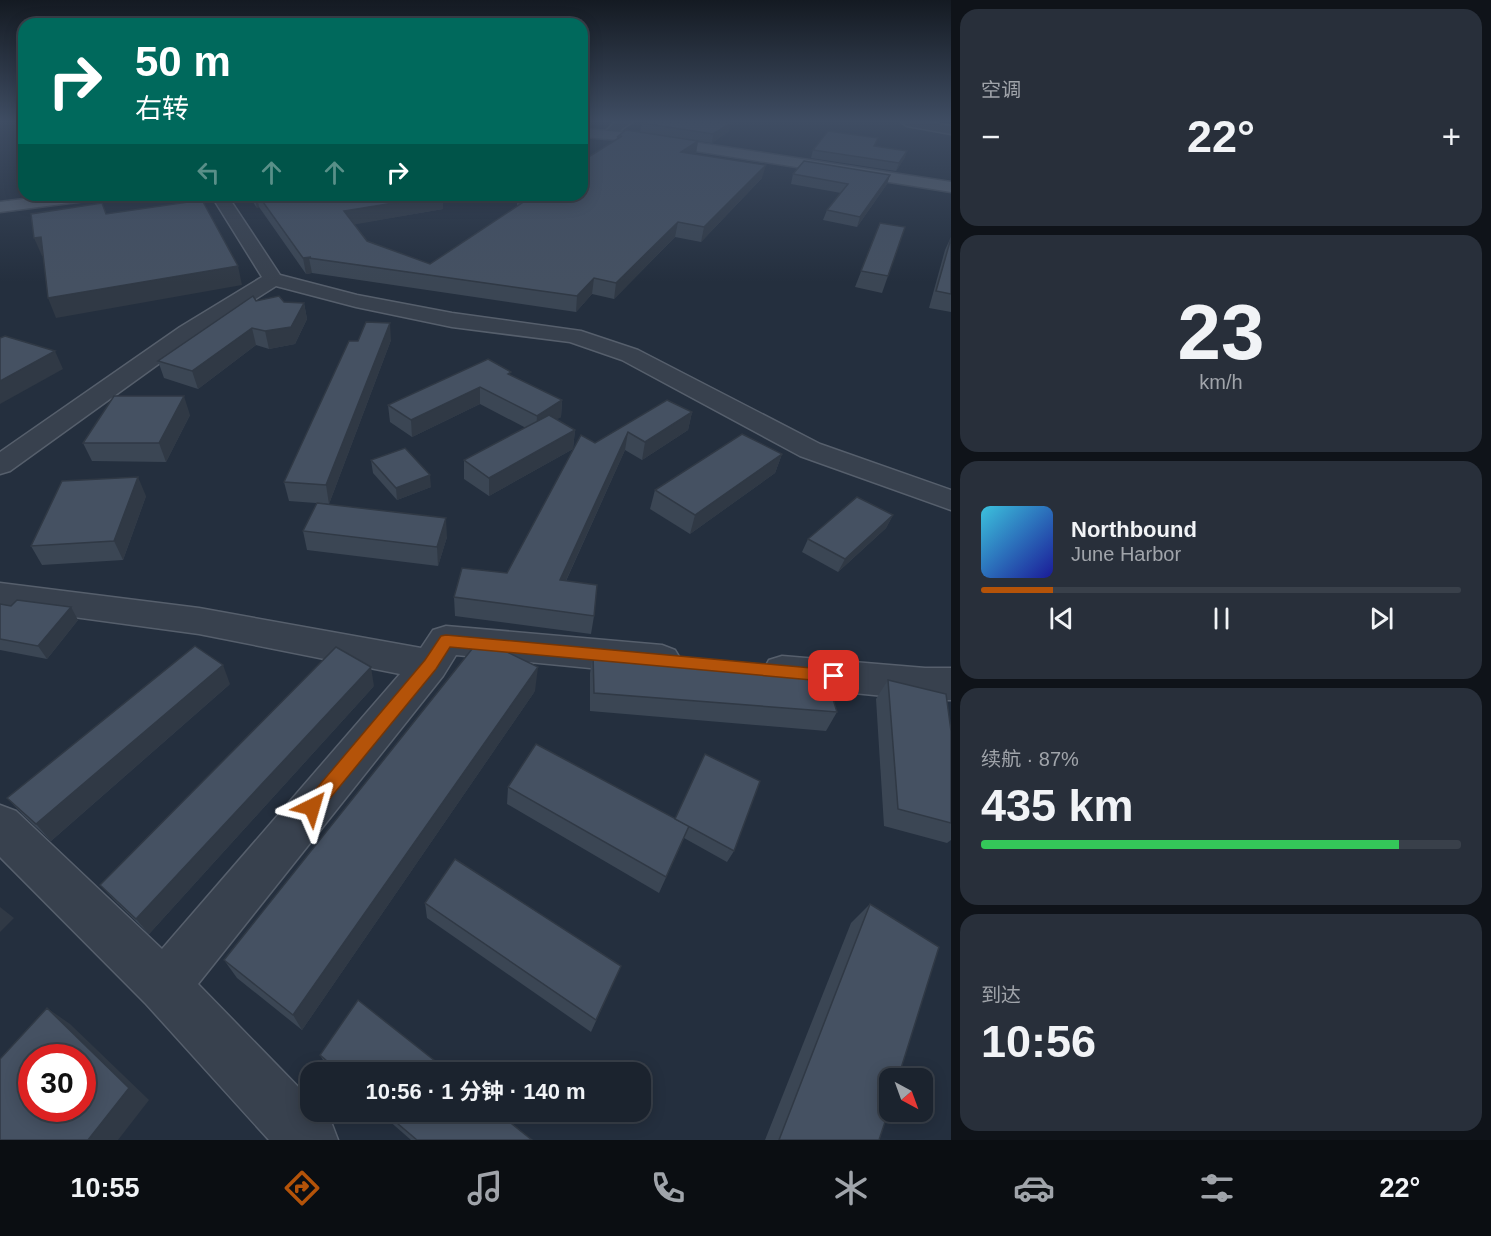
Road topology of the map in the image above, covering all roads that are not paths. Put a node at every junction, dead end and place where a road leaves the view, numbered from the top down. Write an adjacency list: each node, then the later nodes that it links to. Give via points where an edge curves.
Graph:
1 (838, 175): 4 (main road)
2 (873, 175): 3 (main road)
3 (951, 187)
4 (951, 193)
5 (18, 198): 6 (main road)
6 (0, 200)
7 (46, 201): 9 (main road)
8 (223, 201): 10 (street)
9 (0, 207)
10 (273, 279): 11 (street, via 188,332); 12 (street, via 452,320 573,336 630,355 810,450)
11 (0, 465)
12 (951, 500)
13 (0, 596): 14 (street, via 199,621)
14 (430, 664): 15 (street, via 446,640); 19 (street)
15 (703, 664)
16 (750, 668): 17 (street)
17 (951, 684)
18 (0, 826): 19 (street)
19 (164, 986): 20 (street)
20 (309, 1140)

